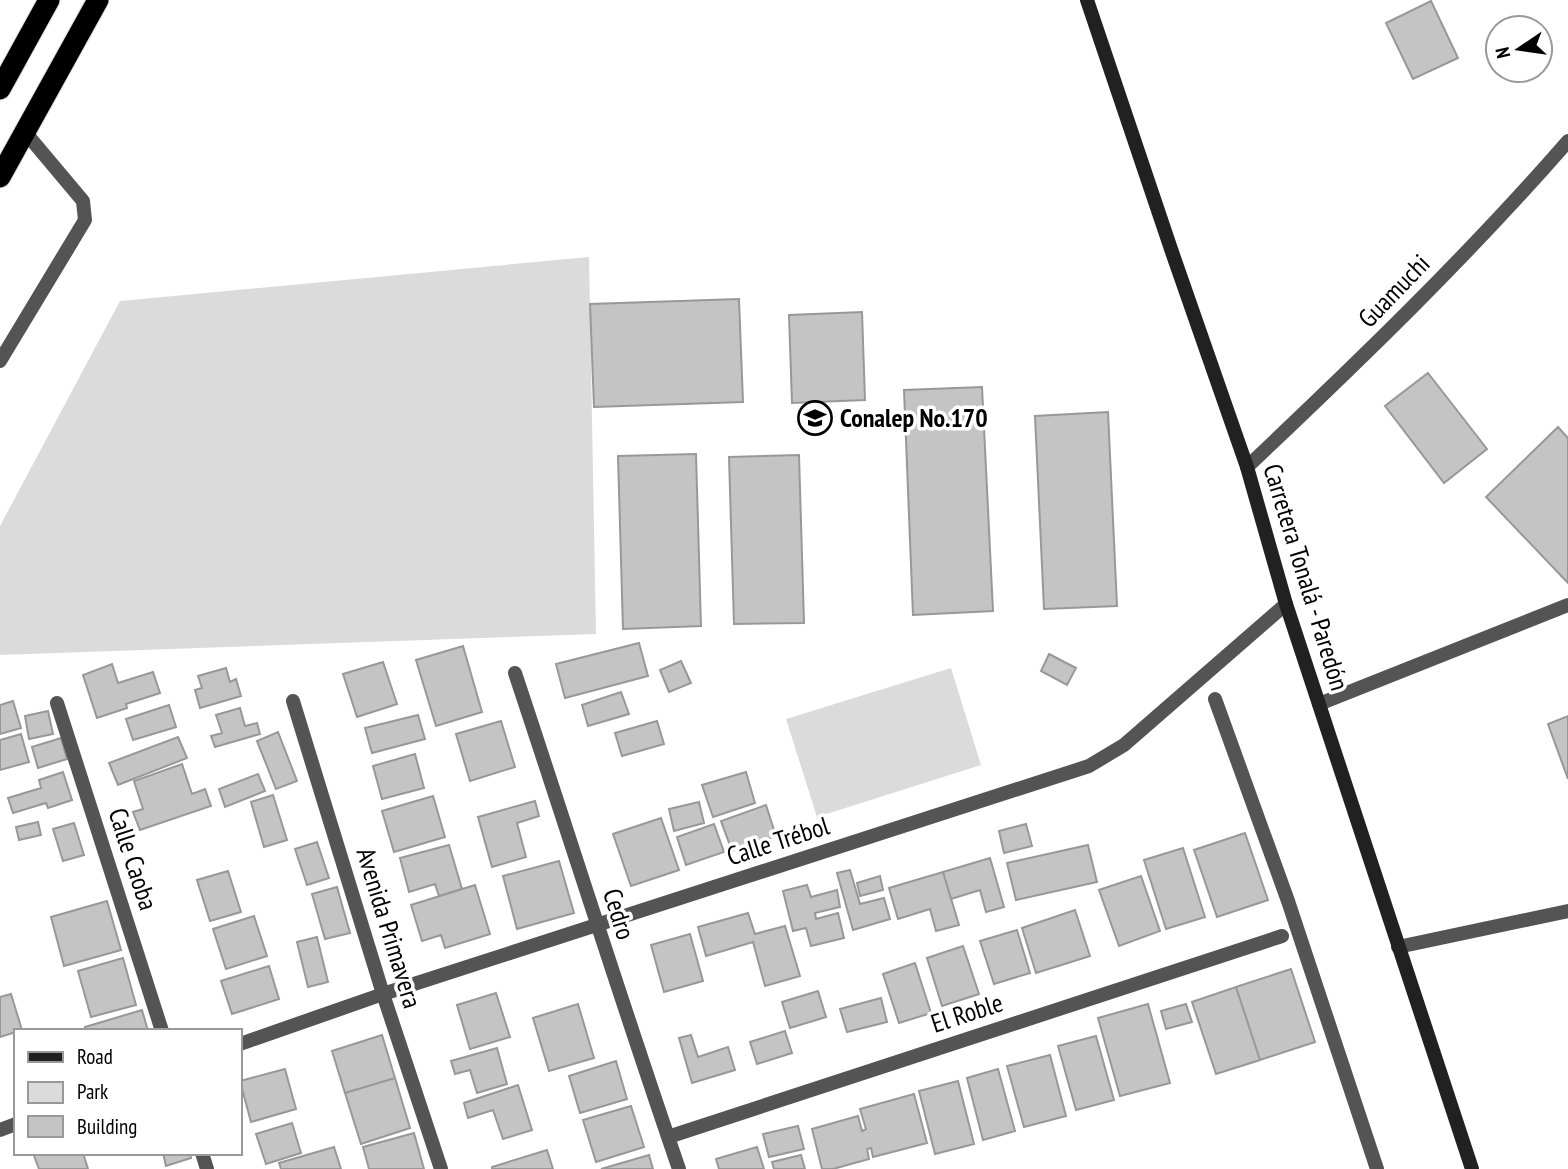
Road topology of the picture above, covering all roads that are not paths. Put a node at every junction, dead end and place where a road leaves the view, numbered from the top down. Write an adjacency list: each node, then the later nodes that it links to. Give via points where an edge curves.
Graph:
1 (49, 0): 4 (highway)
2 (98, 0): 5 (highway)
3 (1087, 0): 9 (main road, Carretera Tonalá - Paredón)
4 (0, 89)
5 (25, 132): 7 (highway); 8 (street, via 83,201 85,220)
6 (1568, 141): 9 (street, Guamuchi, via 1394,327)
7 (0, 177)
8 (0, 360)
9 (1247, 467): 10 (main road, Carretera Tonalá - Paredón)
10 (1286, 604): 16 (main road, Carretera Tonalá - Paredón); 18 (street, Calle Trébol, via 1124,745 1089,766)
11 (1568, 605): 16 (street)
12 (515, 673): 18 (street, Cedro)
13 (1215, 699): 27 (street)
14 (293, 701): 21 (street, Avenida Primavera)
15 (57, 703): 22 (street, Calle Caoba)
16 (1319, 704): 20 (main road, Carretera Tonalá - Paredón)
17 (1568, 911): 20 (street)
18 (597, 926): 21 (street, Calle Trébol); 24 (street, Cedro)
19 (1282, 936): 24 (street, El Roble)
20 (1398, 947): 28 (main road, Carretera Tonalá - Paredón)
21 (383, 994): 23 (street, Calle Trébol); 25 (street, Avenida Primavera)
22 (161, 1029)
23 (242, 1043)
24 (668, 1137): 26 (street, Cedro)
25 (441, 1169)
26 (679, 1169)
27 (1377, 1169)
28 (1472, 1169)

